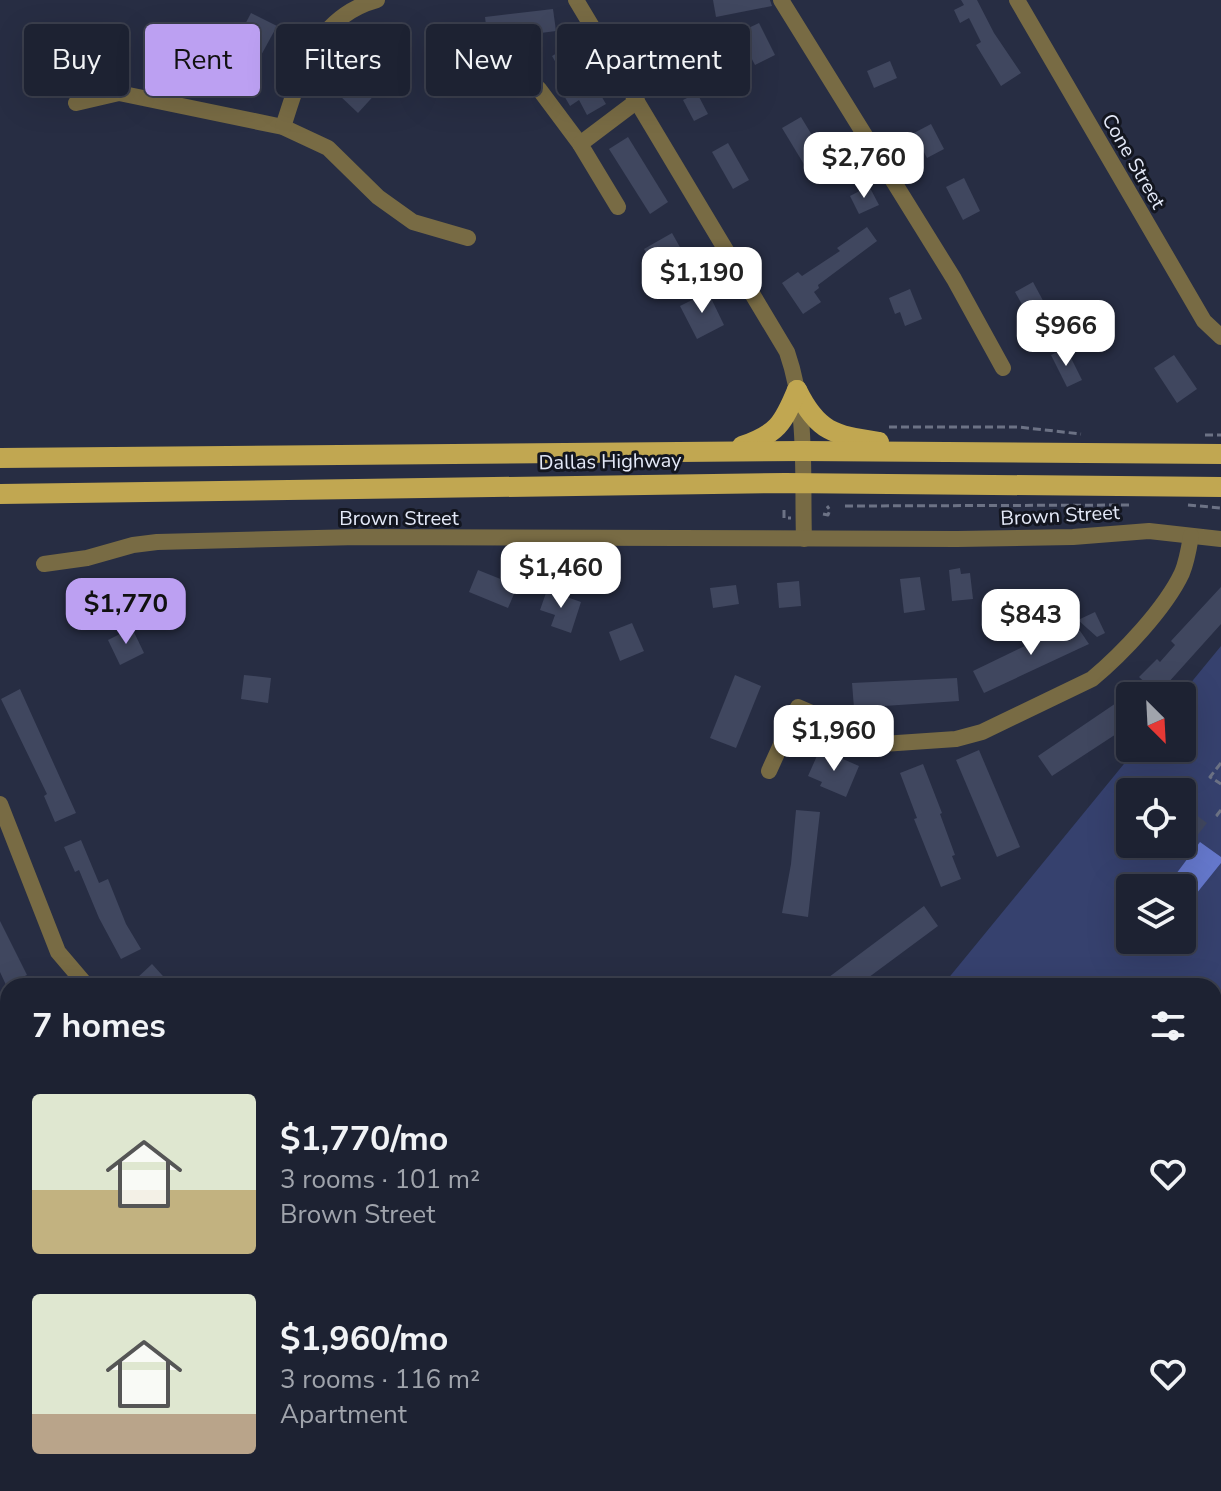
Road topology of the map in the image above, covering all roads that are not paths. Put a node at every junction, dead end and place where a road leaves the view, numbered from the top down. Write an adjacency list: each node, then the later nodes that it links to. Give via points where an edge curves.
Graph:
1 (576, 0): 6 (street)
2 (781, 0): 13 (street, via 954,279)
3 (1017, 0): 12 (street, Cone Street, via 1204,321)
4 (369, 1): 8 (street, via 331,27 311,51)
5 (541, 92): 9 (street)
6 (637, 101): 9 (street); 14 (street, via 775,329)
7 (76, 103): 8 (street, via 119,93)
8 (283, 127): 11 (street, via 328,148 378,197 413,222)
9 (580, 144): 10 (street)
10 (618, 207)
11 (468, 238)
12 (1221, 337)
13 (1003, 368)
14 (797, 390): 15 (street); 16 (main road, via 815,420 834,434); 17 (main road, via 786,417 772,433)
15 (803, 451): 16 (main road, Dallas Highway); 17 (main road, Dallas Highway); 20 (street)
16 (934, 452): 18 (main road, Dallas Highway)
17 (723, 453): 19 (main road, Dallas Highway)
18 (1221, 454)
19 (0, 458)
20 (802, 483): 21 (main road, Dallas Highway); 22 (main road, Dallas Highway); 24 (street)
21 (1221, 487)
22 (0, 494)
23 (1191, 536): 24 (street, Brown Street, via 1149,531); 25 (street, Brown Street); 27 (street, via 1185,565 1170,592 1092,679 982,732 956,739 868,745 798,707)
24 (804, 539): 26 (street, Brown Street, via 358,537 157,542)
25 (1221, 539)
26 (44, 564)
27 (769, 771)
28 (0, 804): 29 (street, via 58,952)
29 (80, 978)

